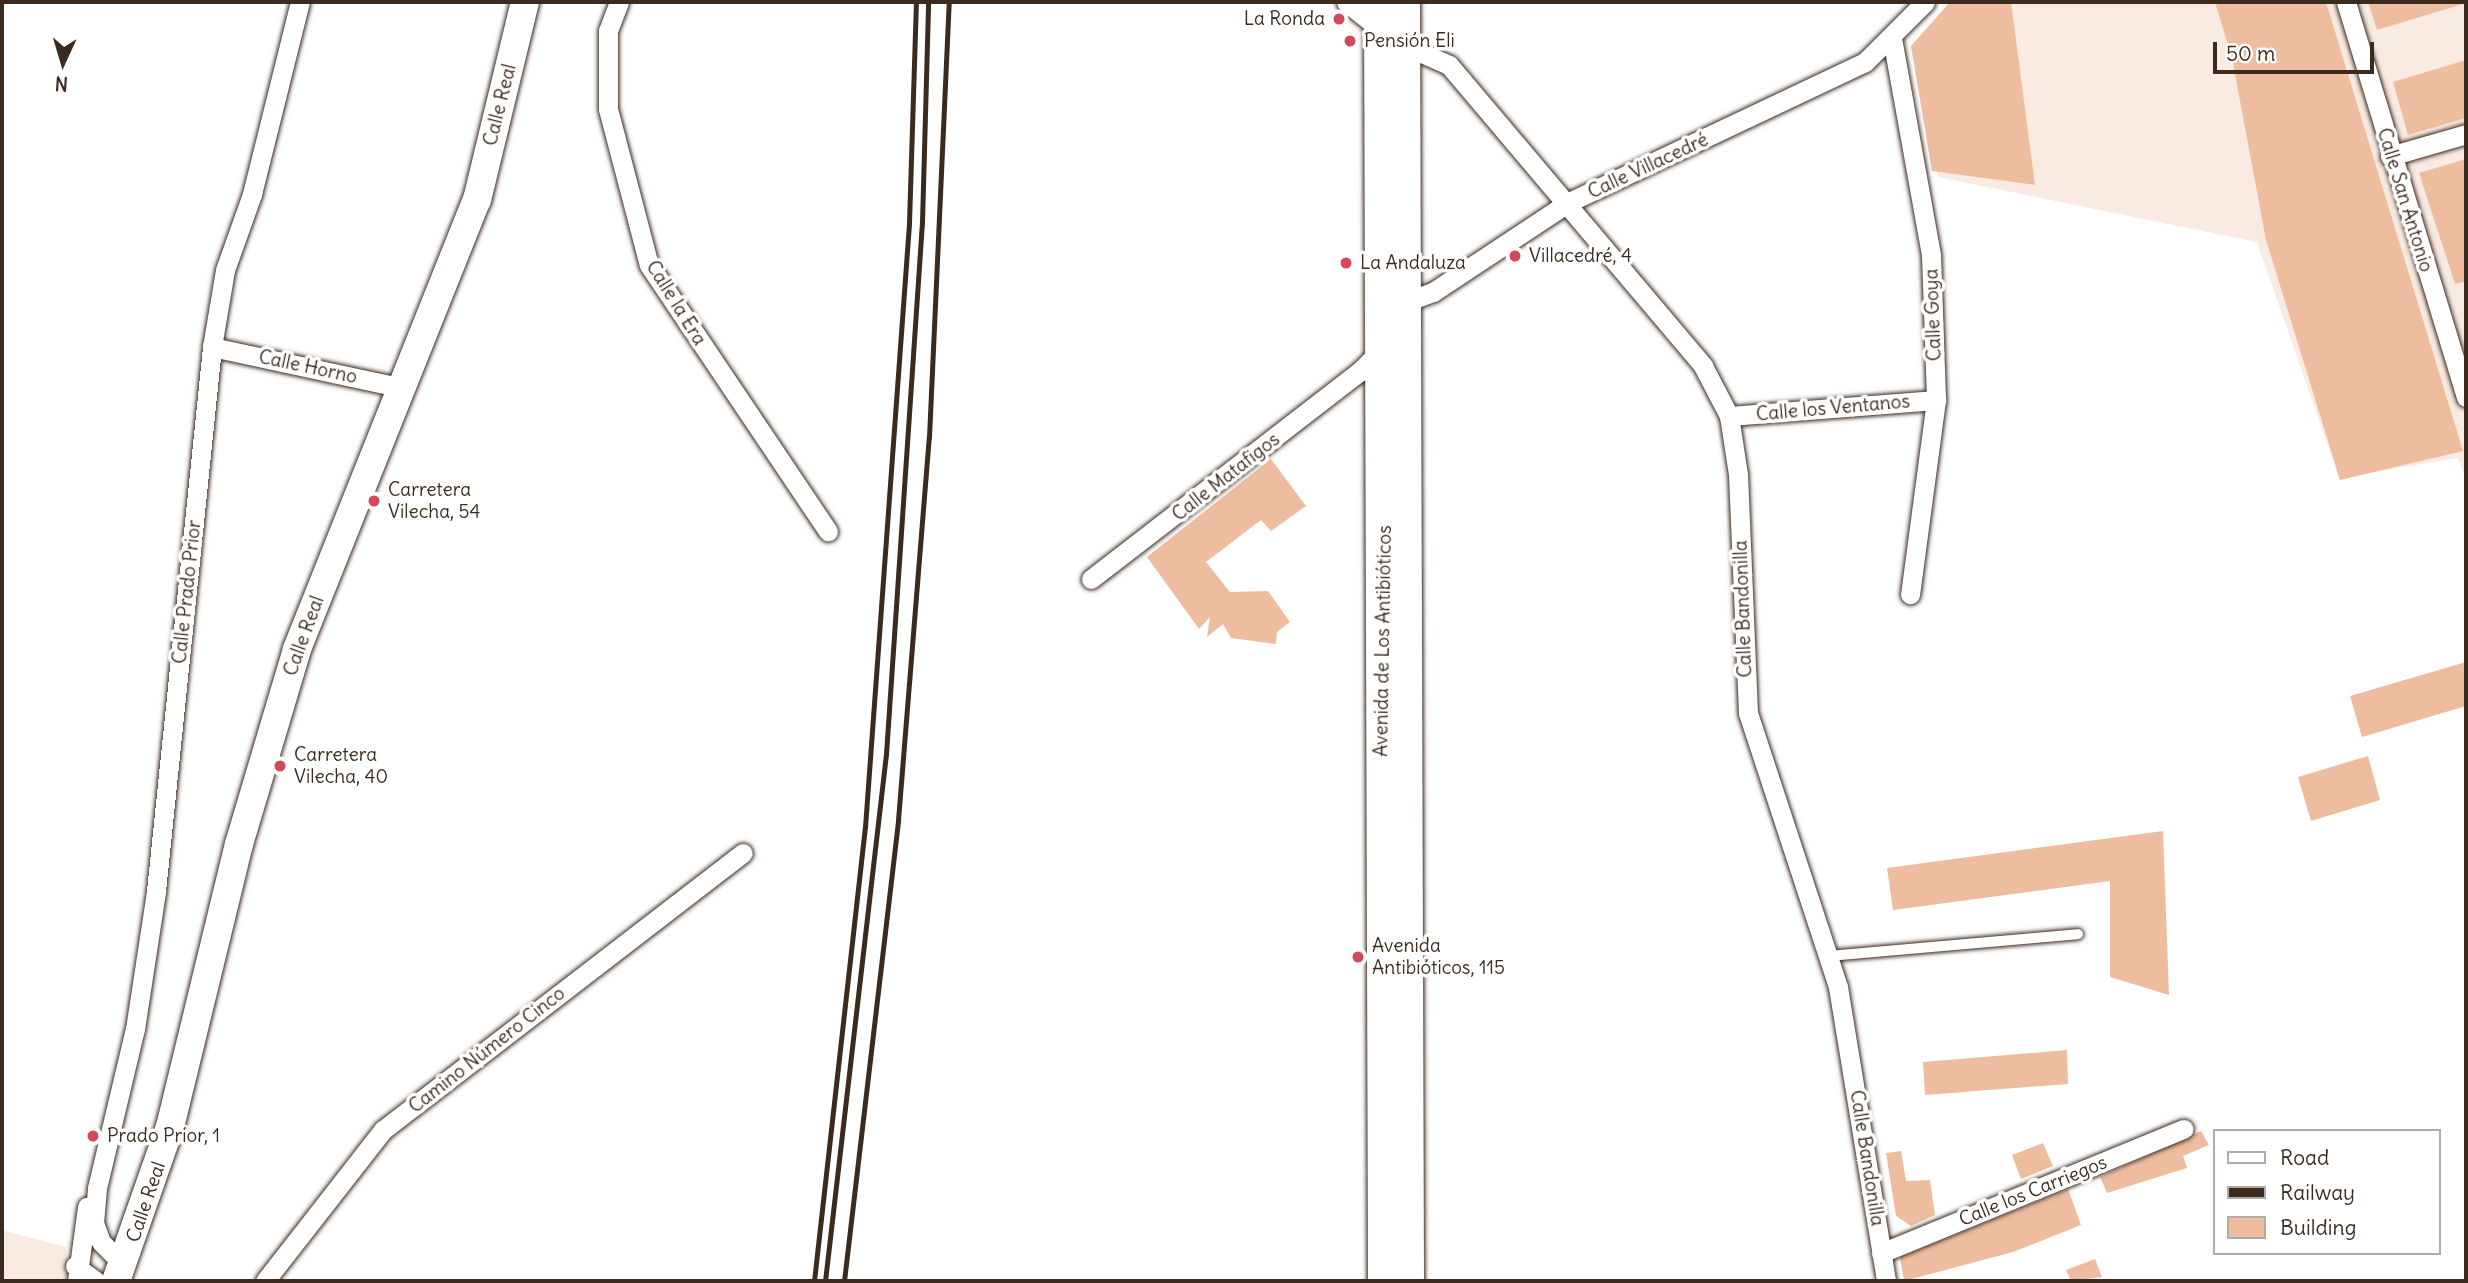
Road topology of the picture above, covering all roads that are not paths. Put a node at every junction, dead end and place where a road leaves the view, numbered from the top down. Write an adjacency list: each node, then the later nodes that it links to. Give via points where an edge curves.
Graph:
1 (300, 2): 17 (street, Calle Prado Prior, via 252,194 225,270)
2 (525, 2): 20 (street, Calle Real, via 477,200)
3 (619, 2): 24 (street, Calle la Era, via 608,31 608,109 649,265)
4 (1346, 2): 8 (street)
5 (1404, 2): 10 (main road, Avenida de Los Antibióticos)
6 (1925, 2): 9 (street)
7 (2346, 2): 14 (street, Calle San Antonio)
8 (1380, 15): 10 (main road); 11 (main road, Avenida de Los Antibióticos)
9 (1892, 38): 15 (street, Calle Villacedré, via 1831,81); 22 (street, Calle Goya, via 1931,255)
10 (1406, 46): 11 (main road); 15 (street, Calle Bandonilla, via 1450,65); 16 (main road, Avenida de Los Antibióticos)
11 (1380, 77): 13 (main road, Avenida de Los Antibióticos)
12 (2466, 134): 14 (street)
13 (1380, 136): 16 (main road, via 1393,182 1394,287); 18 (main road, Avenida de Los Antibióticos)
14 (2390, 156): 21 (street, Calle San Antonio)
15 (1569, 202): 16 (street, Calle Villacedré, via 1433,292); 23 (street, Calle Bandonilla, via 1703,366)
16 (1408, 301): 18 (main road); 27 (main road, Avenida de Los Antibióticos)
17 (212, 347): 20 (street, Calle Horno); 35 (street, Calle Prado Prior, via 156,891 135,1029)
18 (1383, 348): 19 (main road, Avenida de Los Antibióticos)
19 (1371, 382): 25 (street, Calle Matafigos); 28 (main road, Avenida de Los Antibióticos)
20 (403, 387): 37 (street, Calle Real, via 289,675 239,844 170,1127)
21 (2466, 397)
22 (1936, 400): 23 (street, Calle los Ventanos); 26 (street, Calle Goya)
23 (1730, 416): 32 (street, Calle Bandonilla, via 1738,474 1748,713)
24 (828, 531)
25 (1091, 579)
26 (1910, 594)
27 (1407, 635): 28 (main road, via 1397,671); 30 (main road, Avenida de Los Antibióticos)
28 (1381, 691): 30 (main road, via 1394,710 1395,863); 33 (main road, Avenida de Los Antibióticos)
29 (743, 853): 40 (street, Camino Número Cinco, via 383,1130)
30 (1406, 913): 43 (main road, Avenida de Los Antibióticos)
31 (2078, 934): 32 (lane)
32 (1828, 956): 36 (street, Calle Bandonilla, via 1844,1014)
33 (1383, 1079): 41 (main road, Avenida de Los Antibióticos); 42 (main road, via 1394,1133)
34 (2184, 1129): 36 (street, Calle los Carriegos)
35 (97, 1188): 37 (street, Calle Prado Prior, via 94,1223 100,1242); 38 (street, Calle Prado Prior, via 88,1203)
36 (1881, 1254): 44 (street, Calle Bandonilla)
37 (121, 1268)
38 (76, 1274): 39 (street)
39 (96, 1281)
40 (264, 1281)
41 (1384, 1281)
42 (1397, 1281)
43 (1408, 1281)
44 (1885, 1281)

